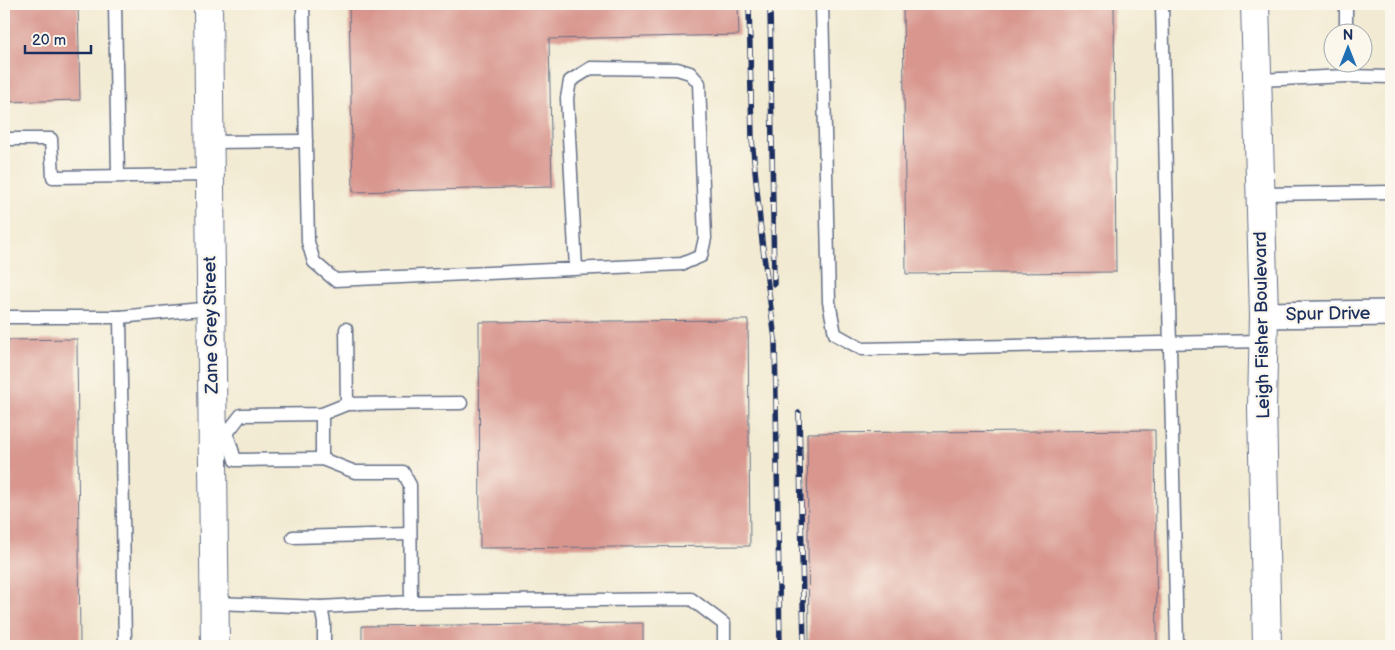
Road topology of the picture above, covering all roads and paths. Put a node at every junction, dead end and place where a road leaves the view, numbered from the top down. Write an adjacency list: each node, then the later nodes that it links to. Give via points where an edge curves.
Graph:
1 (116, 4): 16 (lane)
2 (208, 4): 15 (street, Zane Grey Street)
3 (303, 4): 14 (lane)
4 (822, 4): 27 (lane, via 829,302 835,334 862,348)
5 (1162, 4): 27 (lane)
6 (1255, 4): 12 (street, Leigh Fisher Boulevard)
7 (1346, 4): 8 (lane)
8 (1346, 22)
9 (1347, 72): 10 (lane)
10 (1347, 76): 11 (lane); 12 (lane)
11 (1391, 77)
12 (1257, 80): 19 (street, Leigh Fisher Boulevard)
13 (4, 139): 16 (lane, via 52,139 53,176)
14 (306, 141): 15 (lane); 20 (lane, via 308,242 314,262 335,280)
15 (209, 142): 17 (street, Zane Grey Street)
16 (118, 175): 17 (lane)
17 (210, 175): 21 (street, Zane Grey Street)
18 (1391, 192): 19 (lane)
19 (1259, 194): 25 (street, Leigh Fisher Boulevard)
20 (576, 270): 20 (lane, via 682,264 701,256 704,238 699,83 690,73 677,69 591,68 570,81 567,98)
21 (211, 308): 24 (lane); 31 (street, Zane Grey Street)
22 (1391, 312): 25 (street, Spur Drive)
23 (4, 317): 24 (lane)
24 (120, 317): 38 (lane)
25 (1264, 328): 27 (lane); 43 (street, Leigh Fisher Boulevard, via 1262,407)
26 (346, 329): 29 (lane)
27 (1170, 343): 42 (lane)
28 (461, 403): 29 (lane)
29 (347, 404): 30 (lane)
30 (322, 414): 31 (lane, via 241,416); 32 (lane)
31 (220, 433): 32 (lane, via 236,460); 36 (street, Zane Grey Street)
32 (322, 459): 33 (lane, via 354,472 403,472 410,485)
33 (410, 534): 34 (lane); 35 (lane)
34 (293, 537)
35 (411, 602): 37 (lane); 41 (lane, via 691,599 724,624)
36 (214, 603): 37 (lane); 39 (street, Zane Grey Street)
37 (321, 607): 40 (lane)
38 (125, 646)
39 (215, 646)
40 (324, 646)
41 (724, 646)
42 (1177, 646)
43 (1267, 646)

